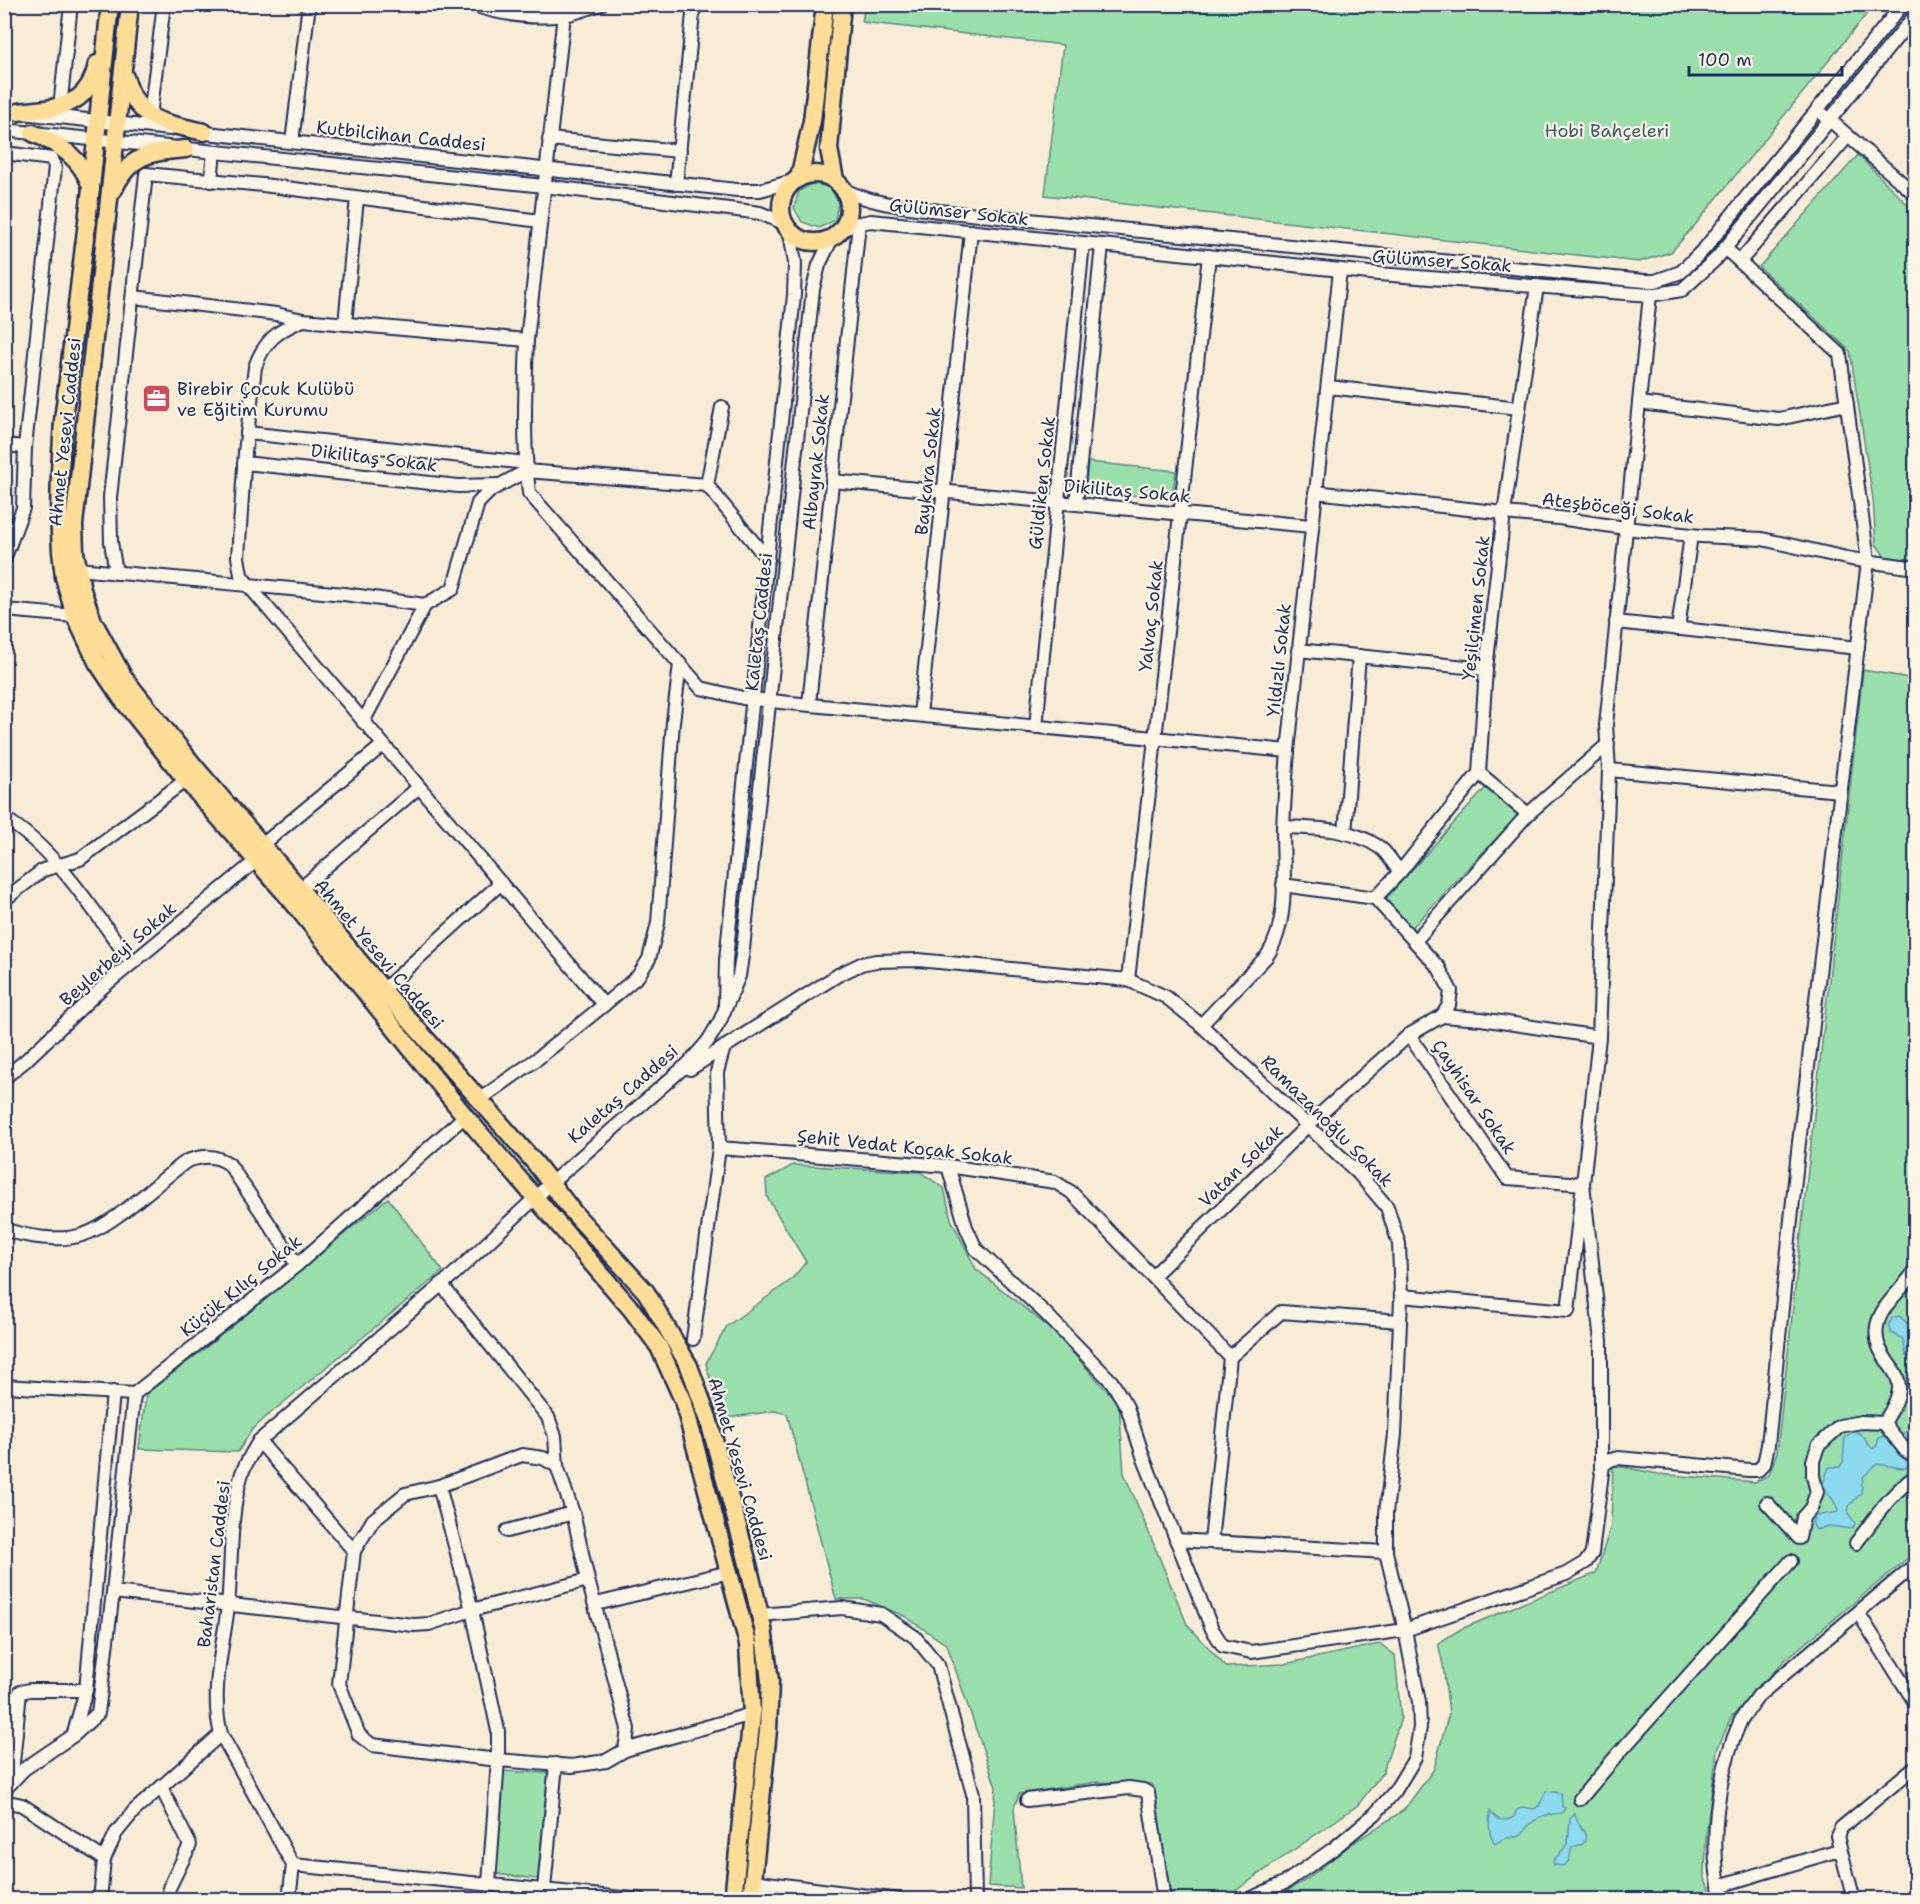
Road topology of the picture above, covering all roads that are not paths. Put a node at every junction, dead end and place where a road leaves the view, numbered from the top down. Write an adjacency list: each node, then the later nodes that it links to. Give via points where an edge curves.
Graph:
1 (71, 4): 15 (street)
2 (109, 4): 15 (main road, via 94,77 75,100); 20 (main road, Ahmet Yesevi Caddesi)
3 (130, 4): 14 (main road, Ahmet Yesevi Caddesi)
4 (164, 4): 18 (street)
5 (309, 4): 29 (street)
6 (470, 4): 12 (street, via 527,15)
7 (601, 4): 12 (street)
8 (694, 4): 31 (street)
9 (825, 4): 35 (main road, via 812,121)
10 (842, 4): 38 (main road, via 829,150)
11 (1903, 4): 16 (street)
12 (563, 10): 27 (street)
13 (1916, 14): 19 (street, Gülümser Sokak)
14 (123, 71): 18 (main road, via 132,98); 21 (main road, Ahmet Yesevi Caddesi)
15 (60, 108): 17 (main road)
16 (1819, 110): 19 (street); 38 (street, via 1705,248 1681,272 1655,281 939,211 880,203 861,198)
17 (11, 112): 20 (street, Kutbilcihan Caddesi)
18 (150, 116): 23 (main road)
19 (1830, 120): 25 (street); 51 (street, Gülümser Sokak)
20 (98, 122): 21 (street, Kutbilcihan Caddesi); 26 (main road, Ahmet Yesevi Caddesi)
21 (118, 123): 23 (street, Kutbilcihan Caddesi); 28 (main road, Ahmet Yesevi Caddesi)
22 (4, 130): 24 (street, Kutbilcihan Caddesi)
23 (204, 132): 29 (street, Kutbilcihan Caddesi)
24 (33, 133): 26 (street, Kutbilcihan Caddesi); 40 (main road, via 67,151 80,164)
25 (1848, 136): 41 (street); 53 (street)
26 (96, 139): 28 (street, Kutbilcihan Caddesi); 40 (main road, Ahmet Yesevi Caddesi)
27 (549, 139): 31 (street); 34 (street)
28 (116, 141): 30 (street, Kutbilcihan Caddesi); 43 (main road, Ahmet Yesevi Caddesi)
29 (292, 142): 34 (street, Kutbilcihan Caddesi)
30 (186, 149): 32 (street, Kutbilcihan Caddesi); 43 (main road, via 156,151 133,161 119,177)
31 (680, 151): 37 (street)
32 (214, 152): 36 (street); 39 (street, Kutbilcihan Caddesi)
33 (4, 153): 68 (street, via 52,159 55,167)
34 (546, 169): 37 (street, Kutbilcihan Caddesi); 39 (street)
35 (796, 179): 37 (street, Kutbilcihan Caddesi, via 760,190); 38 (main road, via 825,175); 46 (main road, via 781,200 780,212)
36 (212, 181): 42 (street); 57 (street, via 147,174)
37 (676, 184)
38 (839, 185): 48 (main road, via 848,199 849,210)
39 (544, 186): 44 (street); 46 (street, Kutbilcihan Caddesi, via 760,213)
40 (91, 188): 92 (main road, Ahmet Yesevi Caddesi, via 63,421 60,481 64,577)
41 (1916, 195)
42 (357, 198): 44 (street); 59 (street)
43 (109, 200): 87 (main road, Ahmet Yesevi Caddesi, via 74,525)
44 (540, 221): 60 (street)
45 (859, 224): 47 (street, Gülümser Sokak, via 871,221); 48 (street, Gülümser Sokak); 71 (street, Albayrak Sokak)
46 (787, 227): 48 (main road, via 799,239 810,242); 84 (street, Kaletaş Caddesi, via 795,283)
47 (971, 231): 49 (street, Gülümser Sokak); 74 (street, Baykara Sokak)
48 (836, 235): 101 (street, Kaletaş Caddesi, via 819,265 813,289)
49 (1083, 243): 50 (street, Gülümser Sokak); 76 (street, Güldiken Sokak)
50 (1102, 245): 52 (street, Gülümser Sokak); 77 (street)
51 (1725, 248): 53 (street); 56 (street, Gülümser Sokak, via 1682,290)
52 (1209, 256): 54 (street, Gülümser Sokak); 79 (street, Yalvaç Sokak)
53 (1740, 261): 63 (street, via 1840,354)
54 (1340, 270): 55 (street, Gülümser Sokak); 61 (street, Yıldızlı Sokak)
55 (1537, 286): 56 (street, Gülümser Sokak); 65 (street, Yeşilçimen Sokak)
56 (1650, 295): 62 (street)
57 (133, 297): 58 (street); 88 (street, via 110,497)
58 (303, 320): 59 (street); 66 (street, via 283,328 259,357)
59 (345, 324): 60 (street)
60 (526, 340): 70 (street)
61 (1328, 387): 65 (street); 75 (street, Yıldızlı Sokak)
62 (1639, 403): 63 (street, via 1779,419); 81 (street)
63 (1847, 404): 85 (street)
64 (722, 407): 73 (street)
65 (1520, 408): 78 (street, Yeşilçimen Sokak)
66 (247, 433): 69 (street); 70 (street)
67 (4, 445): 68 (street)
68 (25, 447): 83 (street, via 23,508)
69 (244, 463): 72 (street, Dikilitaş Sokak, via 458,486); 89 (street, via 238,557 241,575)
70 (526, 467): 72 (street); 73 (street); 98 (street, via 529,493)
71 (832, 482): 74 (street, Dikilitaş Sokak); 102 (street, Albayrak Sokak)
72 (500, 485): 90 (street, via 478,503 453,589)
73 (707, 485): 84 (street)
74 (944, 492): 76 (street, Dikilitaş Sokak); 103 (street, Baykara Sokak)
75 (1316, 492): 78 (street, Ateşböceği Sokak); 80 (street, Yıldızlı Sokak)
76 (1058, 502): 77 (street, Dikilitaş Sokak); 105 (street, Güldiken Sokak)
77 (1076, 504): 79 (street, Dikilitaş Sokak)
78 (1504, 513): 81 (street, Ateşböceği Sokak); 99 (street, Yeşilçimen Sokak)
79 (1180, 514): 80 (street, Dikilitaş Sokak); 106 (street, Yalvaç Sokak)
80 (1311, 526): 96 (street, Yıldızlı Sokak)
81 (1625, 528): 82 (street, Ateşböceği Sokak); 93 (street)
82 (1691, 535): 85 (street, Ateşböceği Sokak, via 1762,539); 94 (street)
83 (4, 560)
84 (768, 560): 100 (street, Kaletaş Caddesi)
85 (1868, 561): 86 (street, Ateşböceği Sokak); 95 (street)
86 (1916, 568)
87 (78, 569): 88 (street); 119 (main road, Ahmet Yesevi Caddesi, via 93,621 124,678)
88 (116, 573): 89 (street)
89 (249, 586): 90 (street); 104 (street)
90 (425, 605): 104 (street)
91 (4, 610): 92 (street)
92 (75, 616): 112 (main road, Ahmet Yesevi Caddesi, via 103,671)
93 (1616, 622): 94 (street); 107 (street, via 1606,725)
94 (1678, 629): 95 (street)
95 (1858, 648): 114 (street)
96 (1298, 650): 97 (street); 109 (street, Yıldızlı Sokak)
97 (1359, 656): 99 (street); 118 (street)
98 (680, 664): 100 (street, via 701,688); 131 (street, via 658,923 649,959 638,976)
99 (1486, 669): 111 (street, Yeşilçimen Sokak)
100 (754, 699): 101 (street); 132 (street, Kaletaş Caddesi, via 726,960)
101 (770, 701): 102 (street); 132 (street, Kaletaş Caddesi, via 742,963)
102 (809, 704): 103 (street)
103 (920, 715): 105 (street)
104 (363, 722): 108 (street)
105 (1036, 727): 106 (street)
106 (1155, 739): 109 (street); 129 (street, Yalvaç Sokak)
107 (1608, 744): 110 (street); 115 (street)
108 (383, 745): 113 (street); 119 (street, Beylerbeyi Sokak)
109 (1288, 751): 117 (street, Yıldızlı Sokak)
110 (1609, 770): 114 (street); 136 (street)
111 (1479, 773): 115 (street); 121 (street)
112 (186, 780): 119 (main road, Ahmet Yesevi Caddesi); 120 (street, via 80,859)
113 (419, 787): 122 (street); 124 (street)
114 (1840, 791): 165 (street, via 1764,1464 1758,1470 1749,1470 1618,1458 1604,1465)
115 (1528, 814): 127 (street)
116 (4, 818): 120 (street)
117 (1283, 827): 118 (street); 123 (street, Yıldızlı Sokak)
118 (1345, 833): 121 (street, via 1380,847)
119 (260, 853): 124 (main road, Ahmet Yesevi Caddesi); 128 (street, Beylerbeyi Sokak); 141 (main road, Ahmet Yesevi Caddesi)
120 (60, 866): 126 (street, via 43,870); 128 (street)
121 (1400, 872): 125 (street)
122 (501, 884): 130 (street); 131 (street)
123 (1283, 885): 125 (street); 134 (street, Yıldızlı Sokak, via 1280,926 1274,945)
124 (300, 889): 130 (main road, Ahmet Yesevi Caddesi)
125 (1375, 898): 127 (street)
126 (4, 900)
127 (1415, 941): 133 (street, via 1439,968 1451,991)
128 (132, 963): 138 (street, Beylerbeyi Sokak)
129 (1128, 980): 134 (street, Ramazanoğlu Sokak, via 1166,997); 137 (street, Ramazanoğlu Sokak, via 918,960 876,961 838,975)
130 (383, 990): 140 (main road, Ahmet Yesevi Caddesi)
131 (604, 1005): 140 (street)
132 (725, 1010): 139 (street, Kaletaş Caddesi, via 708,1041)
133 (1442, 1016): 135 (street, Vatan Sokak); 136 (street)
134 (1201, 1025): 142 (street, Ramazanoğlu Sokak)
135 (1409, 1035): 142 (street, Vatan Sokak); 146 (street, Çayhisar Sokak, via 1507,1178)
136 (1599, 1037): 146 (street)
137 (724, 1047): 139 (street, Ramazanoğlu Sokak); 143 (street, via 717,1072)
138 (4, 1078)
139 (667, 1084): 145 (street, Kaletaş Caddesi)
140 (479, 1100): 145 (main road, Ahmet Yesevi Caddesi)
141 (465, 1116): 147 (main road, Ahmet Yesevi Caddesi); 149 (street, Küçük Kılıç Sokak)
142 (1308, 1125): 151 (street, Vatan Sokak); 153 (street, Ramazanoğlu Sokak, via 1388,1207 1400,1244)
143 (718, 1148): 144 (street, Şehit Vedat Koçak Sokak); 155 (street)
144 (948, 1166): 151 (street, Şehit Vedat Koçak Sokak, via 1055,1182 1071,1192); 170 (street, via 976,1250 1112,1382 1127,1407)
145 (550, 1184): 147 (street, Kaletaş Caddesi); 184 (main road, Ahmet Yesevi Caddesi, via 646,1292 689,1366 708,1418)
146 (1583, 1184): 153 (street, via 1568,1311); 165 (street, via 1602,1341)
147 (535, 1199): 152 (street, Baharistan Caddesi); 177 (main road, Ahmet Yesevi Caddesi, via 632,1310 659,1347 682,1400)
148 (4, 1229): 149 (street, via 30,1236 81,1236 100,1227 187,1161 212,1156 229,1164)
149 (297, 1266): 159 (street, Küçük Kılıç Sokak)
150 (1916, 1269): 160 (street, via 1883,1311 1877,1325 1877,1344 1898,1378 1899,1390)
151 (1153, 1276): 156 (street, Şehit Vedat Koçak Sokak)
152 (441, 1284): 161 (street, Baharistan Caddesi); 163 (street, via 548,1417 555,1436)
153 (1401, 1296): 154 (street, Ramazanoğlu Sokak)
154 (1400, 1321): 156 (street, via 1281,1312); 174 (street, Ramazanoğlu Sokak)
155 (693, 1339)
156 (1230, 1357): 171 (street)
157 (4, 1386): 158 (street)
158 (113, 1392): 159 (street); 187 (street)
159 (134, 1394): 179 (street)
160 (1884, 1423): 162 (street); 167 (street, via 1840,1426 1818,1446 1813,1461 1817,1492 1803,1517 1799,1538)
161 (259, 1441): 173 (street); 181 (street, Baharistan Caddesi, via 242,1472)
162 (1916, 1458)
163 (557, 1466): 166 (street, via 543,1458 522,1455); 168 (street)
164 (1916, 1476): 172 (street, via 1884,1505)
165 (1601, 1484): 186 (street, via 1592,1553 1586,1562 1566,1574)
166 (439, 1486): 173 (street, via 405,1494 373,1520); 182 (street)
167 (1767, 1503)
168 (573, 1513): 169 (street); 178 (street)
169 (507, 1532)
170 (1176, 1540): 171 (street); 186 (street, via 1212,1629 1223,1646 1251,1652)
171 (1211, 1542): 174 (street)
172 (1856, 1543)
173 (354, 1551): 185 (street)
174 (1386, 1552): 186 (street, Ramazanoğlu Sokak)
175 (1791, 1561): 198 (street)
176 (1916, 1564): 183 (street)
177 (729, 1572): 180 (street); 189 (main road, Ahmet Yesevi Caddesi, via 748,1644)
178 (588, 1580): 180 (street); 182 (street)
179 (113, 1592): 181 (street); 191 (street, via 98,1713)
180 (596, 1604): 192 (street, via 628,1729)
181 (228, 1605): 185 (street); 190 (street, Baharistan Caddesi, via 217,1692)
182 (472, 1610): 185 (street, via 414,1625); 193 (street, via 498,1731)
183 (1859, 1614): 188 (street); 206 (street, via 1759,1695 1741,1719 1726,1761 1718,1806 1715,1859)
184 (760, 1615): 204 (main road, Ahmet Yesevi Caddesi, via 770,1681); 215 (street, via 842,1608 881,1614 915,1636 938,1665 973,1794)
185 (347, 1618): 193 (street, via 339,1684 359,1735 372,1745)
186 (1405, 1630): 217 (street, Ramazanoğlu Sokak, via 1419,1702 1415,1758 1376,1814 1286,1882)
187 (86, 1690): 191 (street); 196 (street, via 20,1692)
188 (1916, 1704)
189 (752, 1714): 192 (street); 212 (main road, Ahmet Yesevi Caddesi)
190 (221, 1734): 197 (street); 203 (street, Baharistan Caddesi)
191 (74, 1735): 196 (street, via 24,1769)
192 (625, 1750): 194 (street, via 606,1761)
193 (498, 1760): 194 (street); 205 (street)
194 (556, 1764): 208 (street)
195 (1916, 1766): 201 (street, via 1841,1828 1837,1836)
196 (8, 1786)
197 (160, 1787): 202 (street, via 116,1833); 207 (street, via 190,1845)
198 (1580, 1799)
199 (1028, 1800): 216 (street, via 1129,1788 1148,1793)
200 (4, 1801): 202 (street, via 22,1804)
201 (1839, 1850): 206 (street); 219 (street)
202 (104, 1859): 209 (street)
203 (293, 1865): 205 (street); 210 (street)
204 (753, 1881): 213 (main road, Ahmet Yesevi Caddesi); 214 (street)
205 (489, 1883): 208 (street)
206 (1719, 1886): 218 (street)
207 (170, 1888)
208 (544, 1889): 211 (street)
209 (100, 1899)
210 (289, 1899)
211 (642, 1899)
212 (733, 1899)
213 (751, 1899)
214 (899, 1899)
215 (975, 1899)
216 (1164, 1899)
217 (1248, 1899)
218 (1722, 1899)
219 (1854, 1899)

